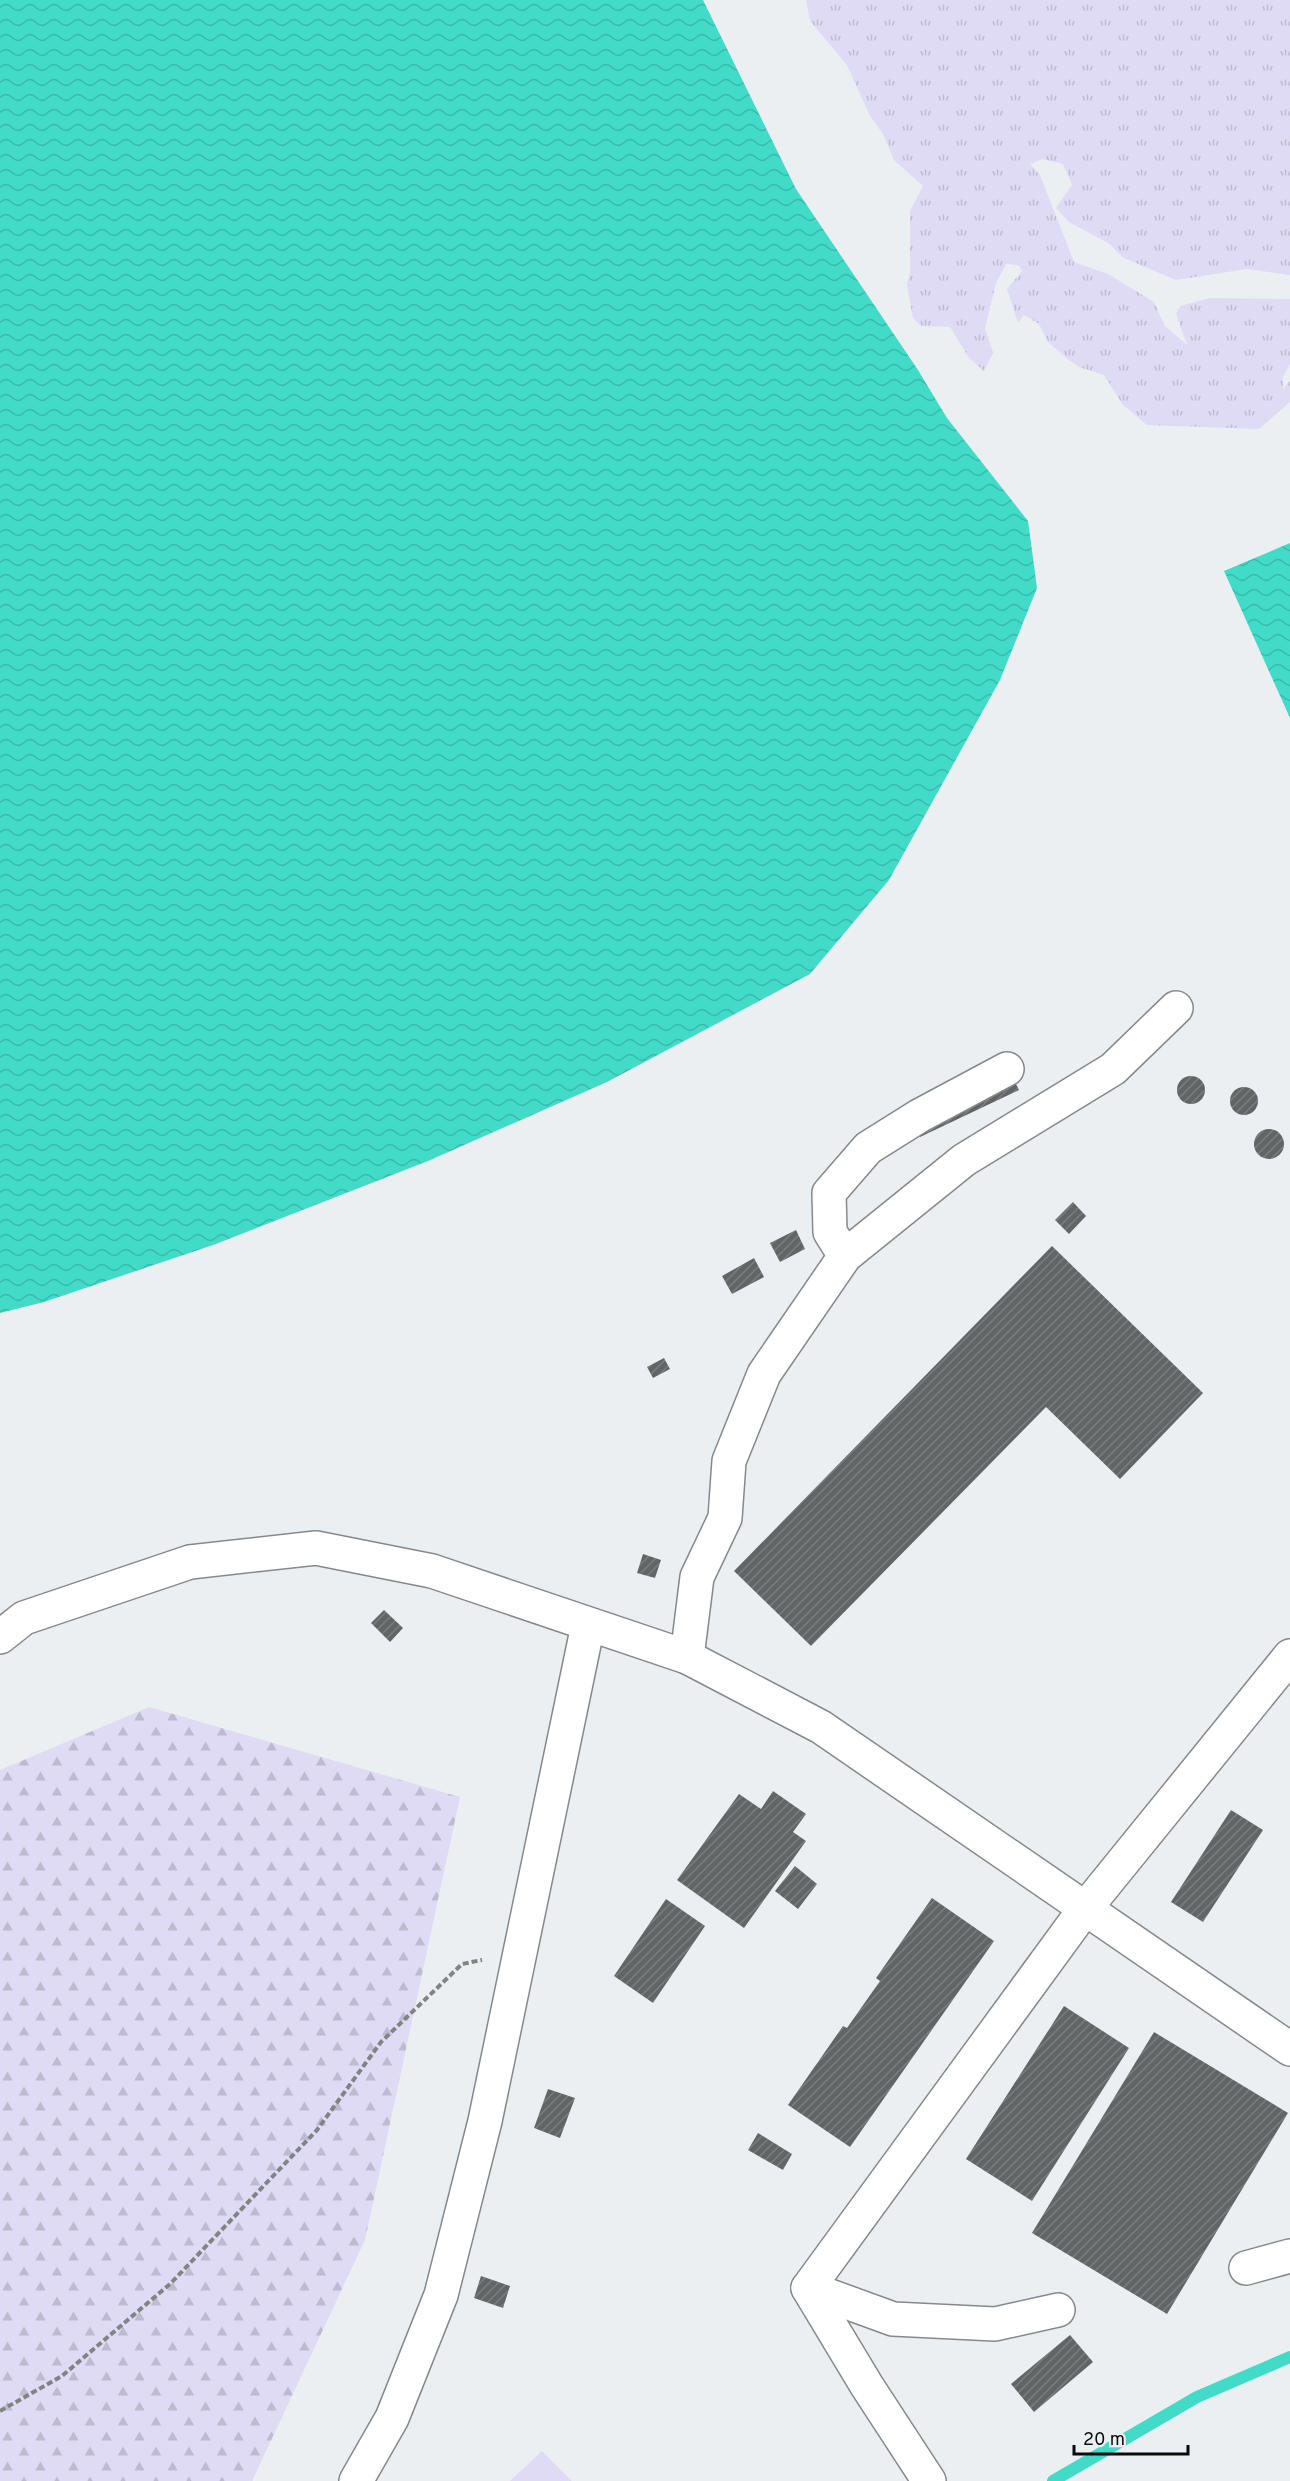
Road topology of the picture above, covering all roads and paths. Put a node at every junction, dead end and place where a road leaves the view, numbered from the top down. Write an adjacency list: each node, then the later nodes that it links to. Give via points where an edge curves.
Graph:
1 (1176, 1008): 3 (street, via 1113,1069 964,1160)
2 (1007, 1069): 3 (street, via 868,1148 829,1193 830,1232)
3 (845, 1256): 7 (street, via 764,1374 729,1461 725,1518 697,1577)
4 (588, 1625): 5 (street, via 432,1571 316,1548 189,1562 24,1618); 7 (street); 9 (street)
5 (0, 1637)
6 (1290, 1656): 8 (street)
7 (687, 1657): 8 (street, via 821,1727)
8 (1084, 1910): 10 (street); 13 (street)
9 (521, 1953): 15 (path, via 462,1964 381,2042 317,2130 170,2284 62,2376); 16 (street, via 485,2121 441,2295 392,2418)
10 (1290, 2049)
11 (1290, 2256): 12 (street)
12 (1246, 2268)
13 (808, 2288): 14 (street, via 892,2319 994,2324); 17 (street)
14 (1058, 2310)
15 (0, 2410)
16 (356, 2481)
17 (929, 2481)

